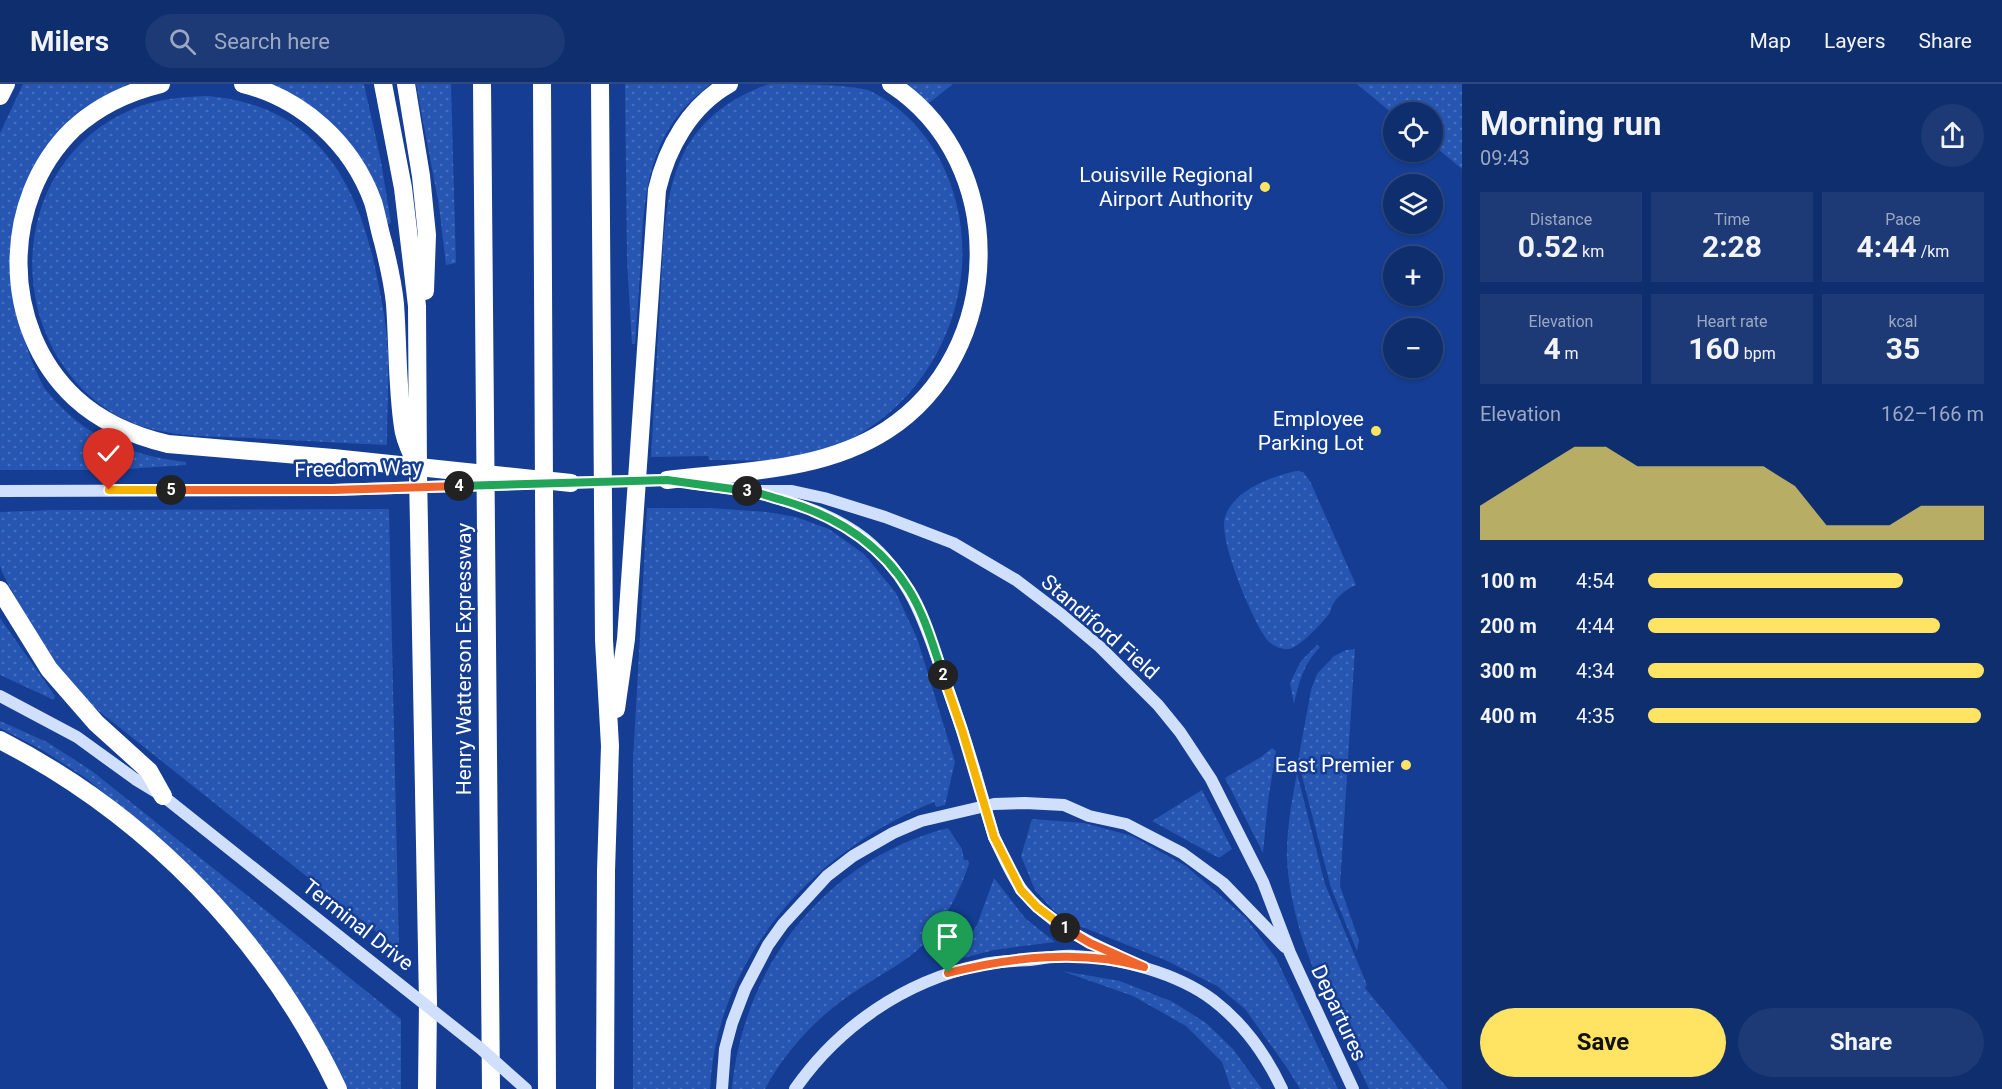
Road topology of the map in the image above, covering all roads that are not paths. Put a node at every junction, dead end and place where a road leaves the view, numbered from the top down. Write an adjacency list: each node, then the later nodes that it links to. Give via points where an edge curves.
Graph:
1 (6, 84): 11 (highway)
2 (161, 84): 15 (highway, bridge, via 114,100 73,129 36,180 22,219 17,254 24,319 45,362 76,399 120,428 168,444)
3 (243, 84): 13 (highway, via 272,94 312,118 330,134 361,175 373,203 389,268 403,429)
4 (383, 84): 12 (highway, via 410,240 417,306)
5 (406, 84): 12 (highway, via 427,235)
6 (482, 84): 27 (highway, Henry Watterson Expressway)
7 (542, 84): 29 (highway)
8 (600, 84): 21 (highway, via 604,640)
9 (729, 84): 21 (highway, via 706,100 678,134 657,190 626,639)
10 (891, 84): 14 (highway, via 924,110 943,134 957,157 974,204 980,251 977,284 956,349 940,377 902,418 839,454 793,465)
11 (0, 96)
12 (417, 396): 13 (highway)
13 (418, 473): 26 (highway)
14 (667, 480): 15 (main road, Freedom Way, bridge); 17 (main road, Freedom Way)
15 (571, 483): 16 (main road, Freedom Way, bridge, via 333,490)
16 (0, 491)
17 (752, 491): 23 (main road, Standiford Field, via 792,491 824,498 953,543 1016,580 1100,647 1158,705 1208,774 1263,882); 24 (main road, bridge, via 816,510 864,539 893,566 926,626 994,837 1021,890 1067,929)
18 (0, 590): 22 (highway, via 49,669 96,723 149,771)
19 (0, 696): 22 (main road, Terminal Drive, via 77,737)
20 (0, 740): 25 (highway, via 86,790 163,854 224,913 281,986)
21 (610, 746): 30 (highway)
22 (163, 796): 28 (main road, Terminal Drive, bridge, via 480,1048)
23 (1290, 952): 31 (main road, via 1223,883 1195,861 1126,824 1089,816 1064,805 1025,803 988,805 921,821 853,856 827,876 783,924 745,989 732,1023 725,1049); 34 (main road, Departures)
24 (1144, 967): 32 (main road, via 1072,956 982,964 948,973 915,986 857,1022 831,1045); 33 (main road, via 1212,999 1250,1036)
25 (338, 1089)
26 (427, 1089)
27 (491, 1089)
28 (526, 1089)
29 (547, 1089)
30 (605, 1089)
31 (722, 1089)
32 (795, 1089)
33 (1282, 1089)
34 (1353, 1089)

